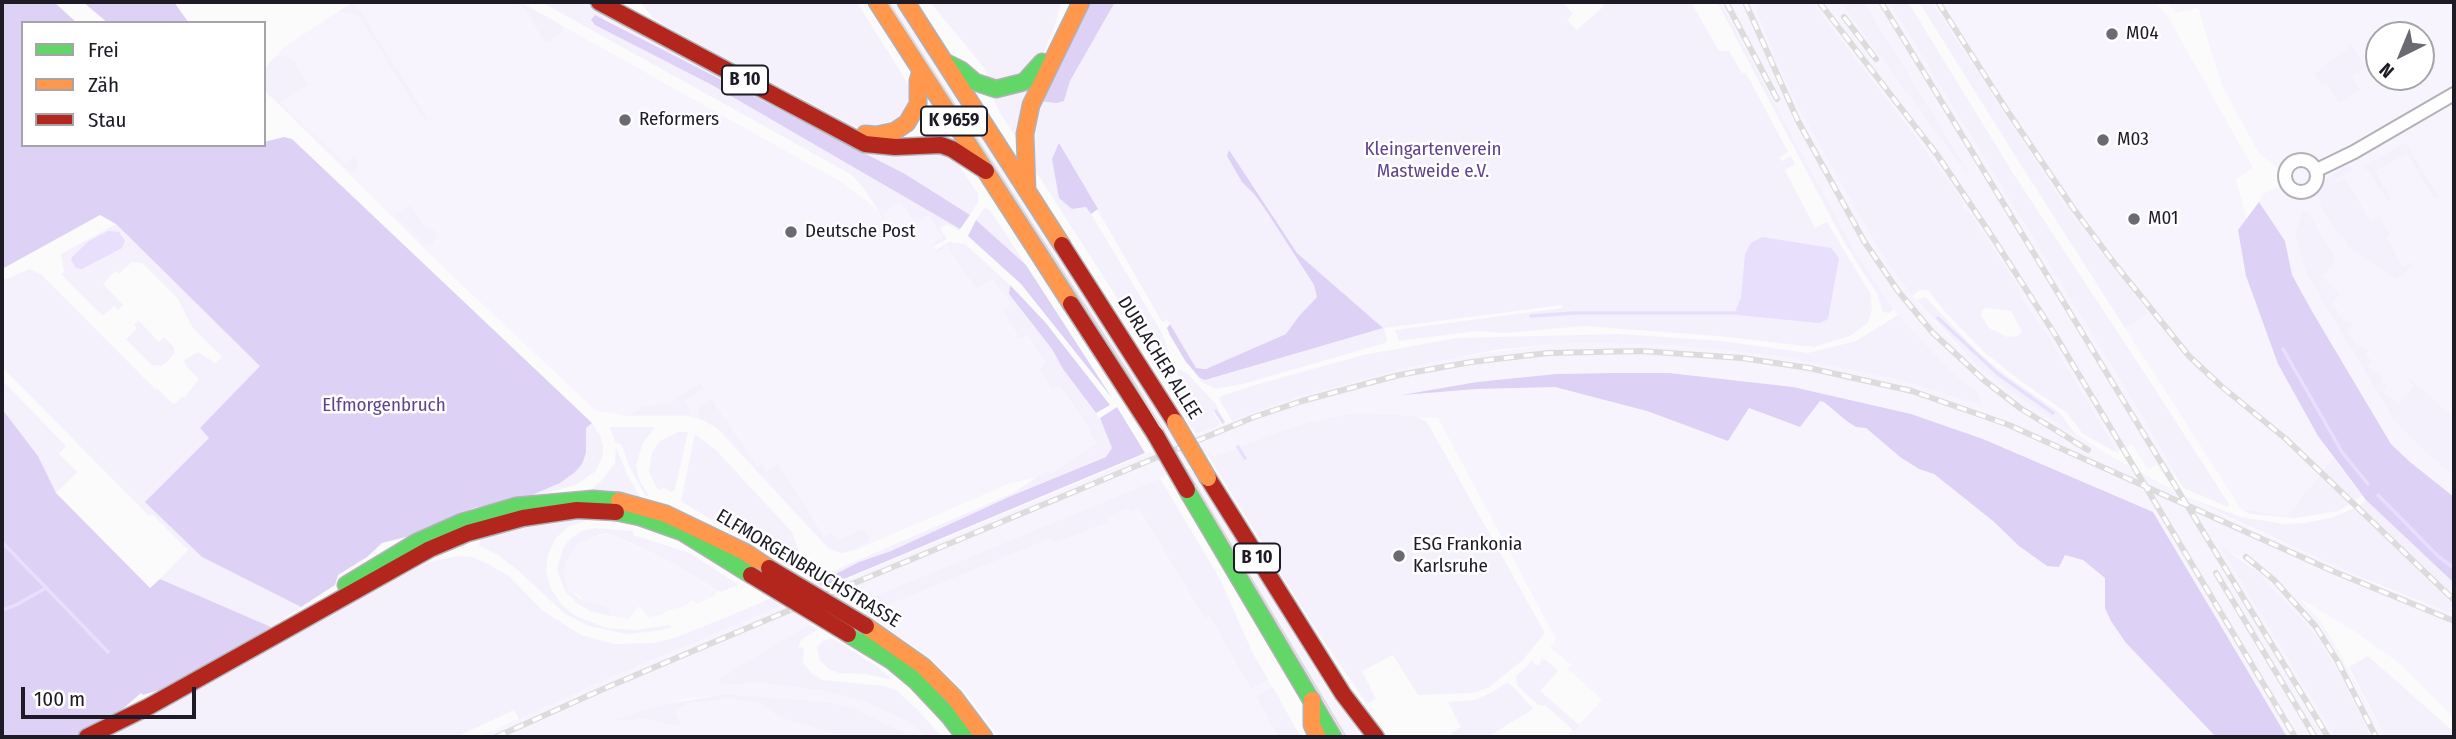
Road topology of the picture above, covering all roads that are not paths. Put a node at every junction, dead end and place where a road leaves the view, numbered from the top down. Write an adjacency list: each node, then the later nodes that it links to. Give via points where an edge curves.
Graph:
1 (600, 2): 11 (main road, B 10, via 865,144 941,145)
2 (633, 2): 8 (main road, via 656,25 867,134 895,131 907,123 918,104)
3 (877, 2): 8 (main road, K 9659)
4 (906, 2): 7 (main road, DURLACHER ALLEE / B 10)
5 (1065, 2): 7 (main road, via 1051,47 1024,82 987,88)
6 (1081, 2): 12 (main road, via 1031,105 1025,134)
7 (945, 62): 12 (main road, DURLACHER ALLEE / B 10)
8 (921, 71): 11 (main road, K 9659)
9 (2454, 94): 10 (street)
10 (2317, 170)
11 (986, 171): 13 (main road, K 9659)
12 (1027, 191): 21 (main road, DURLACHER ALLEE / B 10, bridge, via 1321,660)
13 (1031, 240): 15 (main road, B 10, bridge, via 1154,434)
14 (312, 613): 16 (main road, ELFMORGENBRUCHSTRASSE); 17 (main road, ELFMORGENBRUCHSTRASSE, bridge, via 452,538 523,517 577,510 618,512 682,533 892,661); 18 (main road, ELFMORGENBRUCHSTRASSE, bridge, via 368,571 439,531 491,512 572,500 628,502 666,514 745,552 866,626 923,666)
15 (1312, 700): 19 (main road, via 1311,725); 20 (main road, B 10)
16 (87, 737)
17 (965, 737)
18 (984, 737)
19 (1318, 737)
20 (1333, 737)
21 (1376, 737)

